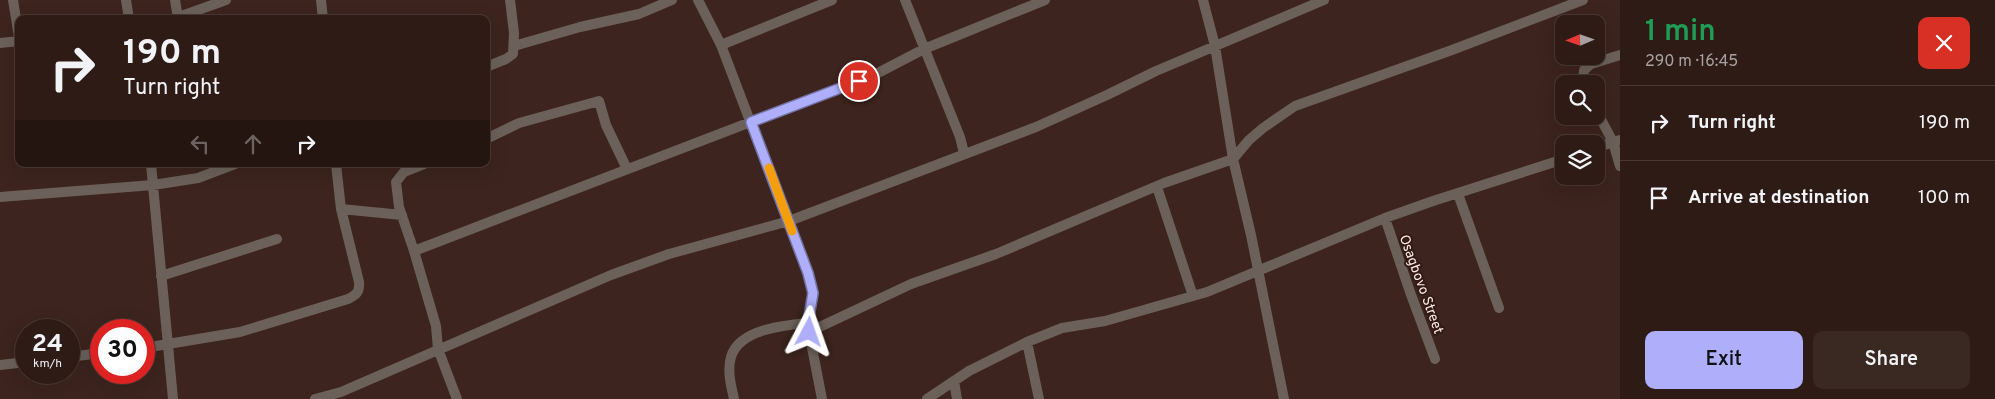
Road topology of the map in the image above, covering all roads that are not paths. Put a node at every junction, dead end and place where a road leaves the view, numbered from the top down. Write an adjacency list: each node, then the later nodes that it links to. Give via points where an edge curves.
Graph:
1 (13, 0): 15 (street)
2 (126, 0): 16 (street)
3 (175, 0): 17 (street)
4 (226, 0): 18 (street)
5 (321, 0): 19 (street)
6 (510, 0): 23 (street)
7 (672, 0): 23 (street, via 639,14)
8 (698, 0): 22 (street)
9 (832, 0): 22 (street)
10 (905, 0): 25 (street)
11 (1045, 0): 25 (street)
12 (1203, 0): 24 (street)
13 (1324, 0): 24 (street)
14 (1583, 0): 35 (street, via 1296,106 1263,128)
15 (15, 15)
16 (128, 15)
17 (176, 15)
18 (184, 15)
19 (323, 15)
20 (15, 41): 21 (street)
21 (0, 43)
22 (721, 45): 29 (street)
23 (514, 46): 27 (street, via 513,54)
24 (1214, 46): 34 (street, via 1036,127); 35 (street)
25 (924, 49): 29 (street, via 876,74); 34 (street)
26 (1620, 55): 28 (street, via 1591,64)
27 (490, 66)
28 (1584, 75)
29 (751, 122): 42 (street); 50 (street)
30 (1605, 123): 32 (street)
31 (490, 137): 42 (street, via 519,124 599,101 606,125)
32 (1617, 141): 33 (street); 37 (street)
33 (1605, 145)
34 (964, 154): 50 (street)
35 (1233, 159): 44 (street); 53 (street)
36 (1555, 162): 45 (street)
37 (1620, 166)
38 (151, 167): 43 (street)
39 (227, 167): 43 (street, via 198,178)
40 (336, 167): 47 (street)
41 (416, 167): 48 (street, via 404,172 396,182)
42 (627, 169): 52 (street)
43 (153, 185): 46 (street); 54 (street)
44 (1157, 187): 55 (street); 57 (street)
45 (1458, 194): 49 (street); 56 (street)
46 (0, 197)
47 (341, 210): 48 (street); 59 (street, via 359,282 360,289 356,295 240,332)
48 (402, 215): 52 (street)
49 (1385, 218): 53 (street); 62 (street, Osagbovo Street)
50 (788, 221): 57 (street, via 813,293); 61 (street, via 661,257 611,275)
51 (277, 239): 54 (street)
52 (414, 251): 61 (street, via 436,326)
53 (1257, 270): 55 (street); 74 (street)
54 (161, 276): 59 (street)
55 (1193, 296): 58 (street, via 1105,321 1062,328)
56 (1499, 308)
57 (808, 327): 69 (street, via 776,327 753,333 739,345 731,355); 70 (street)
58 (1027, 342): 65 (street); 73 (street)
59 (167, 346): 60 (street); 66 (street)
60 (155, 347)
61 (438, 349): 67 (street, via 341,392); 68 (street)
62 (1434, 359)
63 (15, 363): 64 (street)
64 (0, 364)
65 (954, 381): 71 (street); 72 (street)
66 (173, 399)
67 (315, 399)
68 (457, 399)
69 (734, 399)
70 (822, 399)
71 (927, 399)
72 (957, 399)
73 (1039, 399)
74 (1284, 399)

